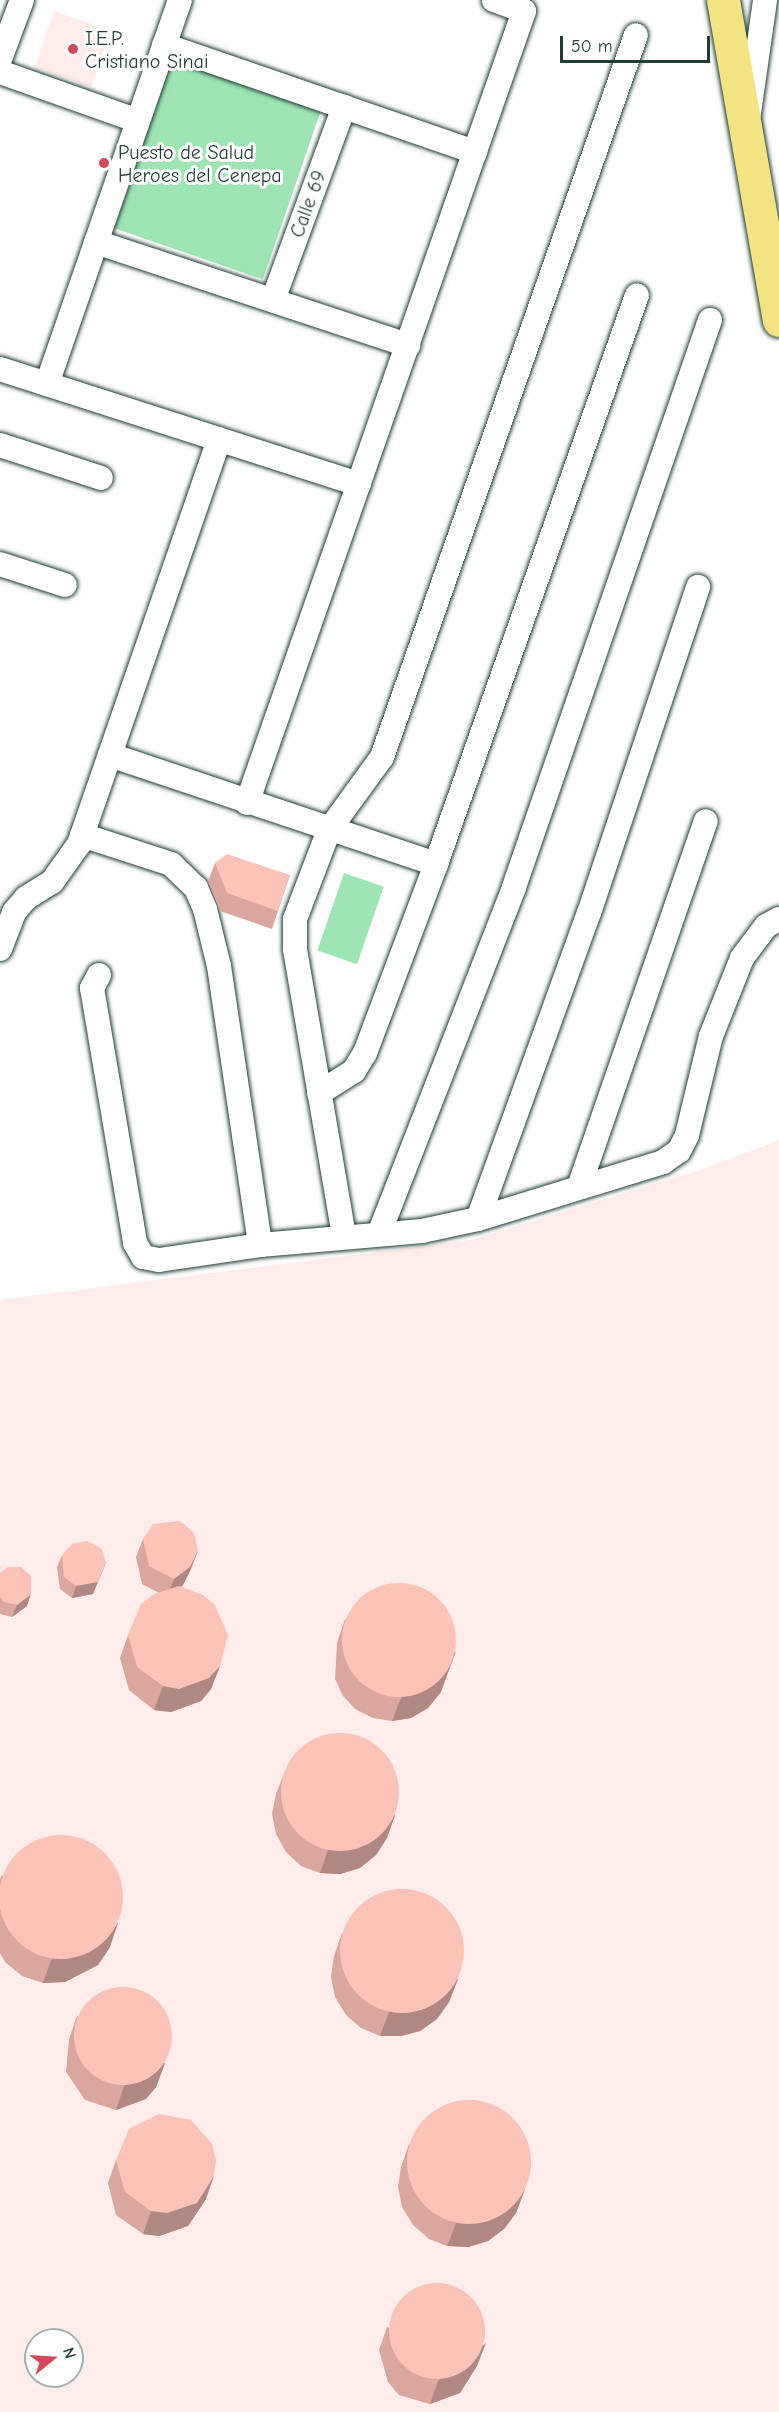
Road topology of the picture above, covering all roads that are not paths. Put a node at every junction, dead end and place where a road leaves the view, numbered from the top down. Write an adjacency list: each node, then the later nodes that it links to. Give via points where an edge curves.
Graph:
1 (22, 0): 8 (street)
2 (180, 0): 7 (street)
3 (494, 0): 13 (street, via 524,11)
4 (723, 0): 12 (main road)
5 (765, 0): 12 (street)
6 (636, 35): 32 (street, via 382,757)
7 (165, 45): 10 (street); 11 (street)
8 (0, 59)
9 (0, 72): 11 (street)
10 (344, 107): 13 (street); 16 (street, Calle 69)
11 (138, 121): 14 (street)
12 (745, 142): 18 (main road)
13 (475, 152): 19 (street)
14 (96, 242): 16 (street); 21 (street)
15 (637, 295): 34 (street)
16 (273, 300): 19 (street)
17 (710, 320): 41 (street, via 514,887)
18 (779, 320)
19 (408, 345): 25 (street)
20 (0, 369): 21 (street)
21 (47, 384): 22 (street)
22 (219, 440): 25 (street); 29 (street)
23 (0, 445): 24 (street)
24 (101, 478)
25 (358, 484): 30 (street)
26 (0, 564): 27 (street)
27 (65, 585)
28 (698, 587): 40 (street, via 589,913)
29 (110, 755): 30 (street); 33 (street)
30 (247, 803): 32 (street)
31 (706, 821): 39 (street)
32 (329, 830): 34 (street); 38 (street, via 295,920 295,949)
33 (82, 835): 36 (street, via 52,882 26,898 14,912); 43 (street, via 171,864 196,888 219,966)
34 (436, 864): 38 (street, via 365,1053 354,1071)
35 (779, 919): 39 (street, via 766,926 742,958 711,1036 679,1150 663,1162)
36 (0, 949)
37 (99, 975): 43 (street, via 92,988 135,1243 143,1257 159,1260)
38 (319, 1093): 42 (street)
39 (579, 1187): 40 (street)
40 (478, 1219): 41 (street, via 422,1231)
41 (379, 1234): 42 (street)
42 (344, 1236): 43 (street)
43 (260, 1245)

